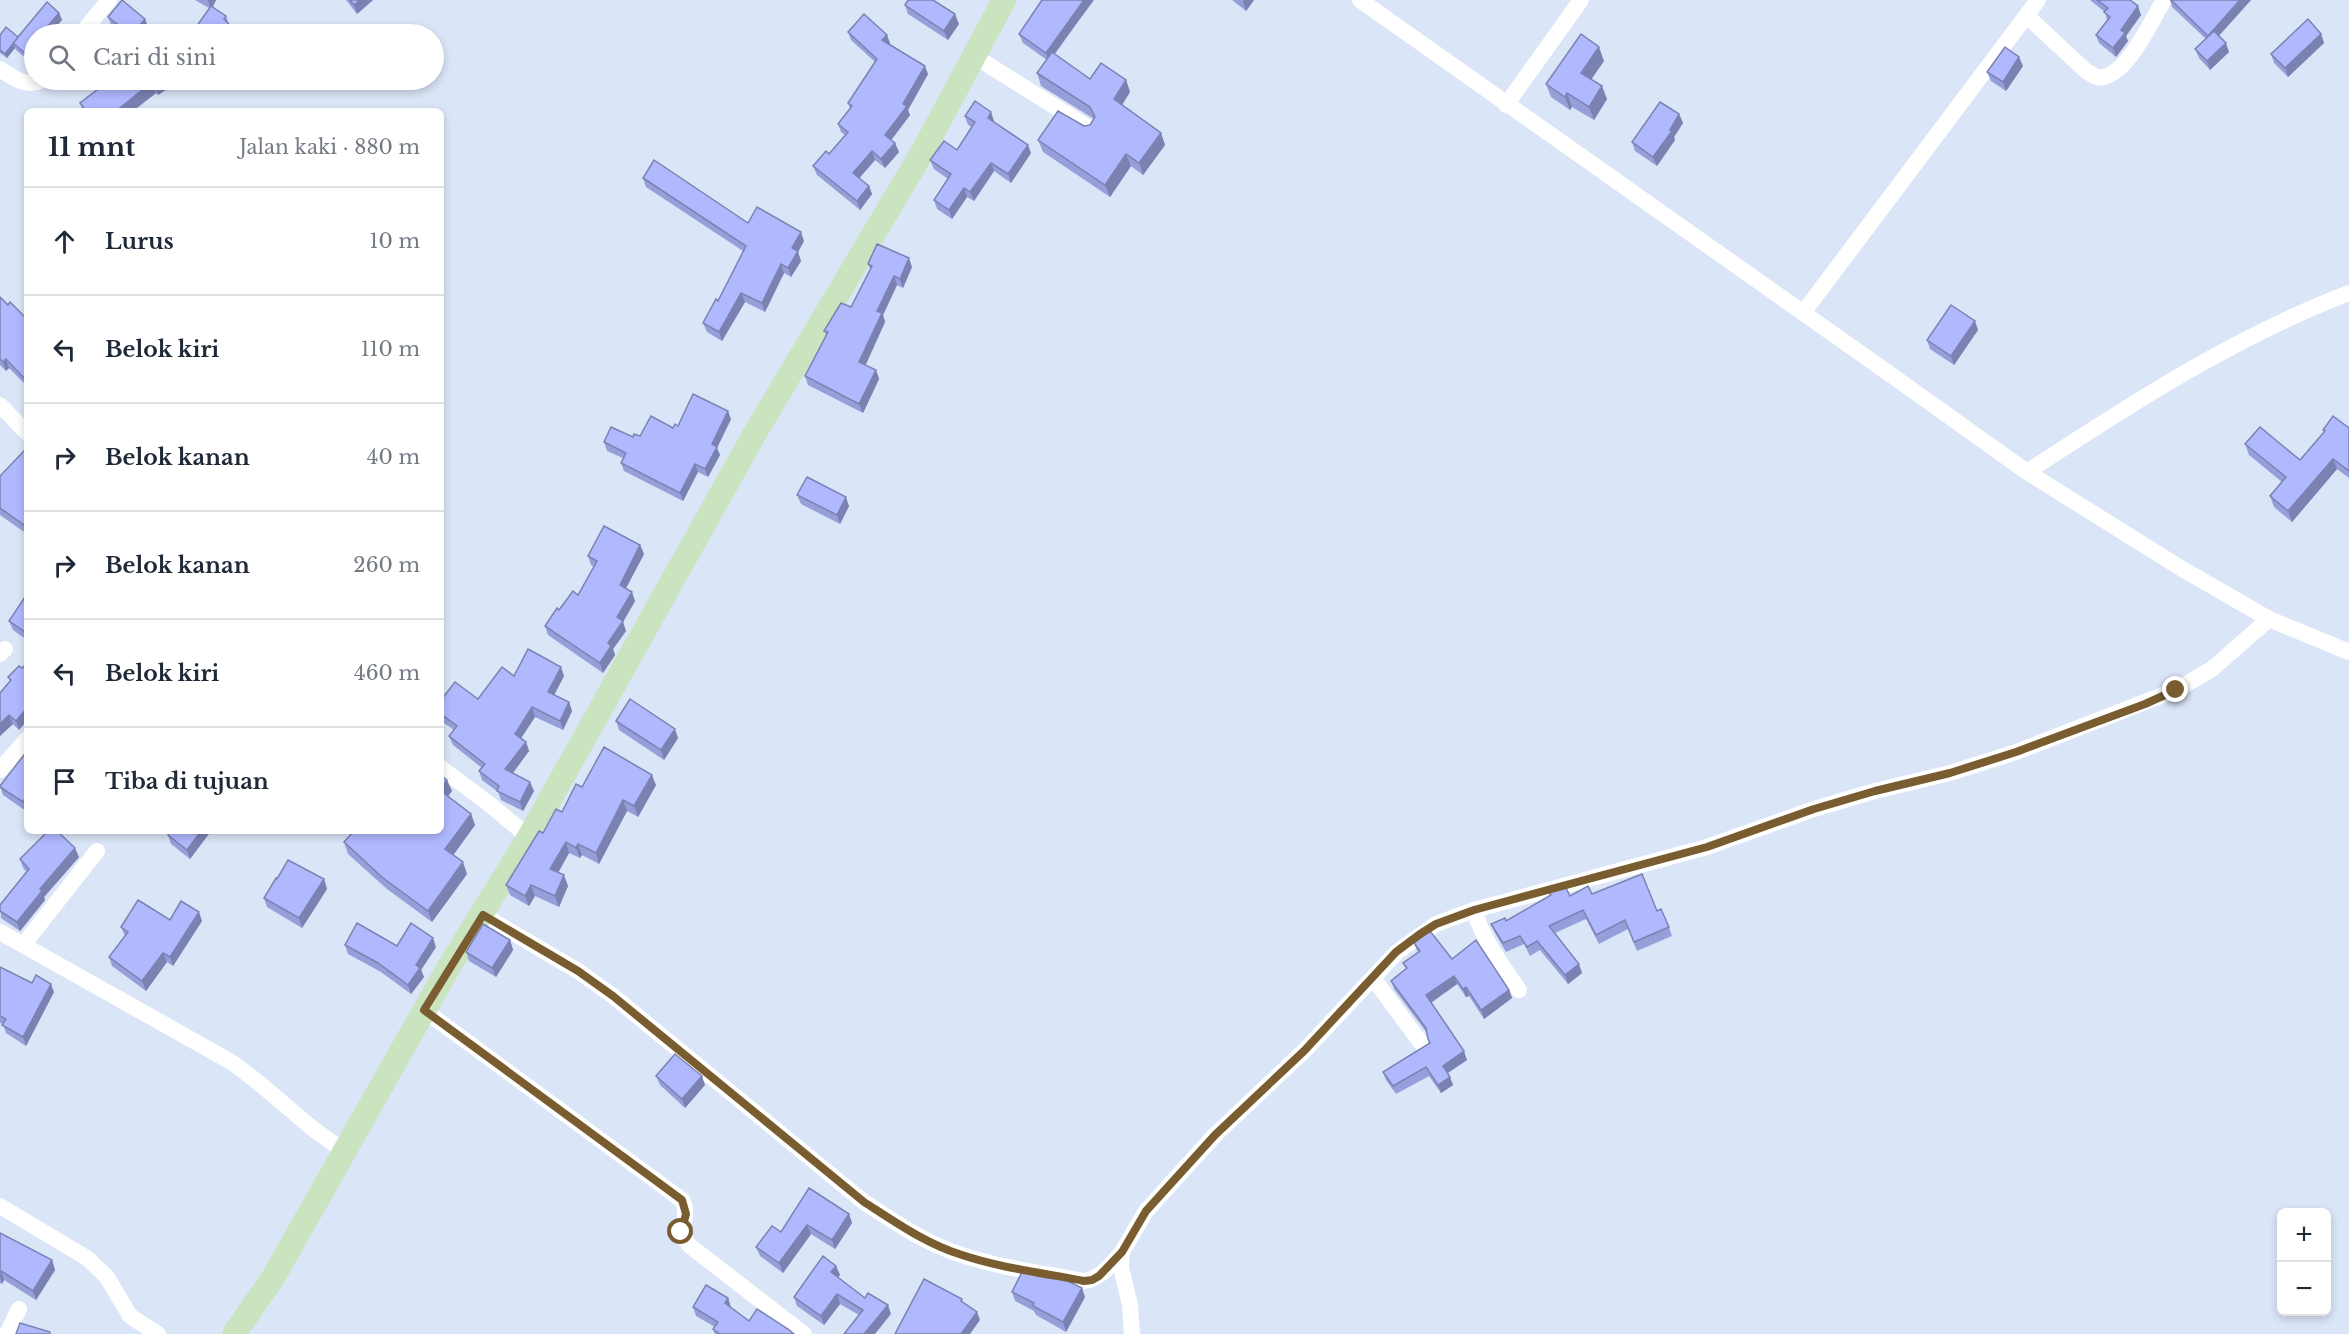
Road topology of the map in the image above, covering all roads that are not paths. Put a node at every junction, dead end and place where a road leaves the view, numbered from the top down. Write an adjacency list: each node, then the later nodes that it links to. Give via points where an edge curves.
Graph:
1 (109, 0): 8 (street)
2 (1004, 0): 9 (street)
3 (1360, 0): 12 (street)
4 (1581, 0): 12 (street)
5 (2038, 0): 7 (street)
6 (2164, 0): 7 (street, via 2129,58 2103,77 2086,71)
7 (2027, 16): 15 (street)
8 (89, 24)
9 (974, 56): 13 (street); 24 (street, via 922,153 755,433)
10 (0, 69): 11 (street)
11 (24, 82)
12 (1506, 105): 15 (street)
13 (1089, 128)
14 (2349, 293): 18 (street, via 2231,348 2143,397)
15 (1803, 313): 18 (street)
16 (0, 405): 17 (street)
17 (24, 430)
18 (2026, 472): 19 (street)
19 (2269, 619): 20 (street); 26 (street, via 2212,669 2176,690 2016,752 1814,809 1707,847)
20 (2349, 652)
21 (24, 742): 22 (street)
22 (0, 770)
23 (444, 770): 24 (street)
24 (529, 837): 27 (street)
25 (98, 851): 29 (street)
26 (1474, 910): 30 (street, via 1420,934 1396,952); 31 (street, via 1480,929)
27 (483, 915): 32 (street); 36 (street, via 613,996 864,1202 931,1242 962,1255 1084,1281 1099,1276)
28 (0, 932): 29 (street)
29 (22, 945): 34 (street, via 233,1063)
30 (1373, 978): 33 (street); 36 (street, via 1304,1051 1215,1135 1146,1211)
31 (1519, 990)
32 (424, 1010): 34 (street); 41 (street, via 682,1200 686,1214 681,1232 690,1246)
33 (1420, 1043)
34 (345, 1152): 40 (street)
35 (0, 1206): 39 (street, via 87,1258 107,1276 130,1316)
36 (1122, 1252): 42 (street)
37 (19, 1309): 38 (street)
38 (6, 1334)
39 (158, 1334)
40 (234, 1334)
41 (804, 1334)
42 (1132, 1334)

